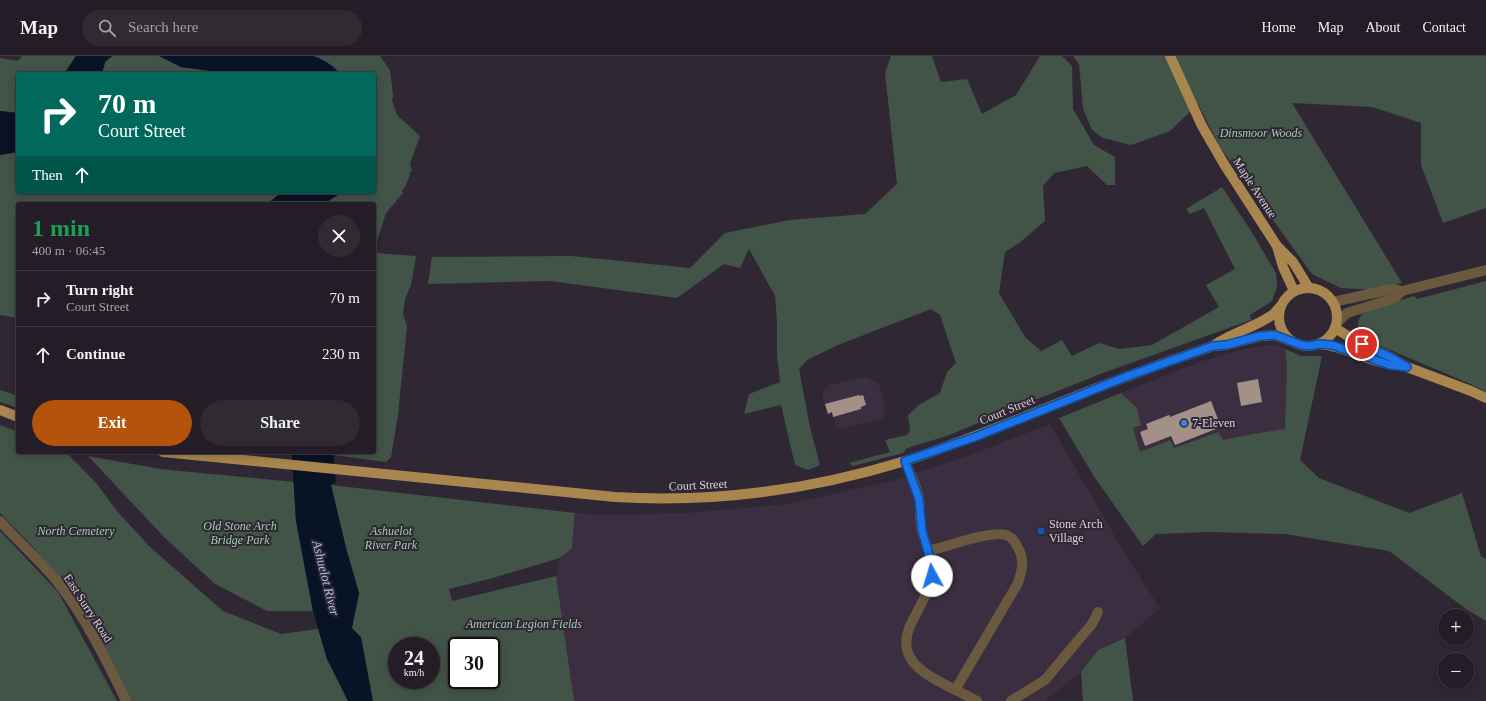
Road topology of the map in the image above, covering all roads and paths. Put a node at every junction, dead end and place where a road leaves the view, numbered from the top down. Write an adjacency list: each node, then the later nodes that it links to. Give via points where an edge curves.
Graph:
1 (1170, 56): 2 (main road, Maple Avenue, via 1186,94 1224,164)
2 (1277, 246): 4 (main road, Maple Avenue, via 1293,262); 5 (main road, Maple Avenue)
3 (1486, 270): 6 (street)
4 (1308, 288): 5 (main road); 7 (main road, via 1323,291)
5 (1294, 291): 8 (main road)
6 (1402, 291): 7 (street, via 1392,289); 9 (street, via 1395,298 1347,314)
7 (1333, 302): 9 (main road, via 1337,314)
8 (1281, 306): 10 (main road, via 1280,326); 12 (main road, Court Street, via 1271,317 1224,337)
9 (1336, 326): 11 (main road); 13 (main road, via 1351,338)
10 (1293, 342): 11 (main road, via 1310,346); 12 (main road, Court Street, via 1275,335)
11 (1320, 344): 13 (main road, via 1332,345 1390,365)
12 (1213, 346): 18 (main road, Court Street, via 1128,376 975,437)
13 (1407, 367): 14 (main road)
14 (1486, 398)
15 (0, 410): 16 (main road)
16 (16, 416)
17 (182, 454): 18 (main road, Court Street, via 594,496 650,499 736,496 813,484)
18 (905, 461): 20 (street, via 919,499 922,531)
19 (0, 521): 23 (street, East Surry Road, via 55,580 78,612)
20 (929, 551): 22 (street, via 932,576 929,588 910,626 907,648 910,658 917,667); 22 (street, via 985,536 1003,534 1015,541 1022,561 1018,583)
21 (1098, 612): 25 (street, via 1092,624 1045,680)
22 (955, 690): 24 (street)
23 (126, 701)
24 (977, 701)
25 (1011, 701)

